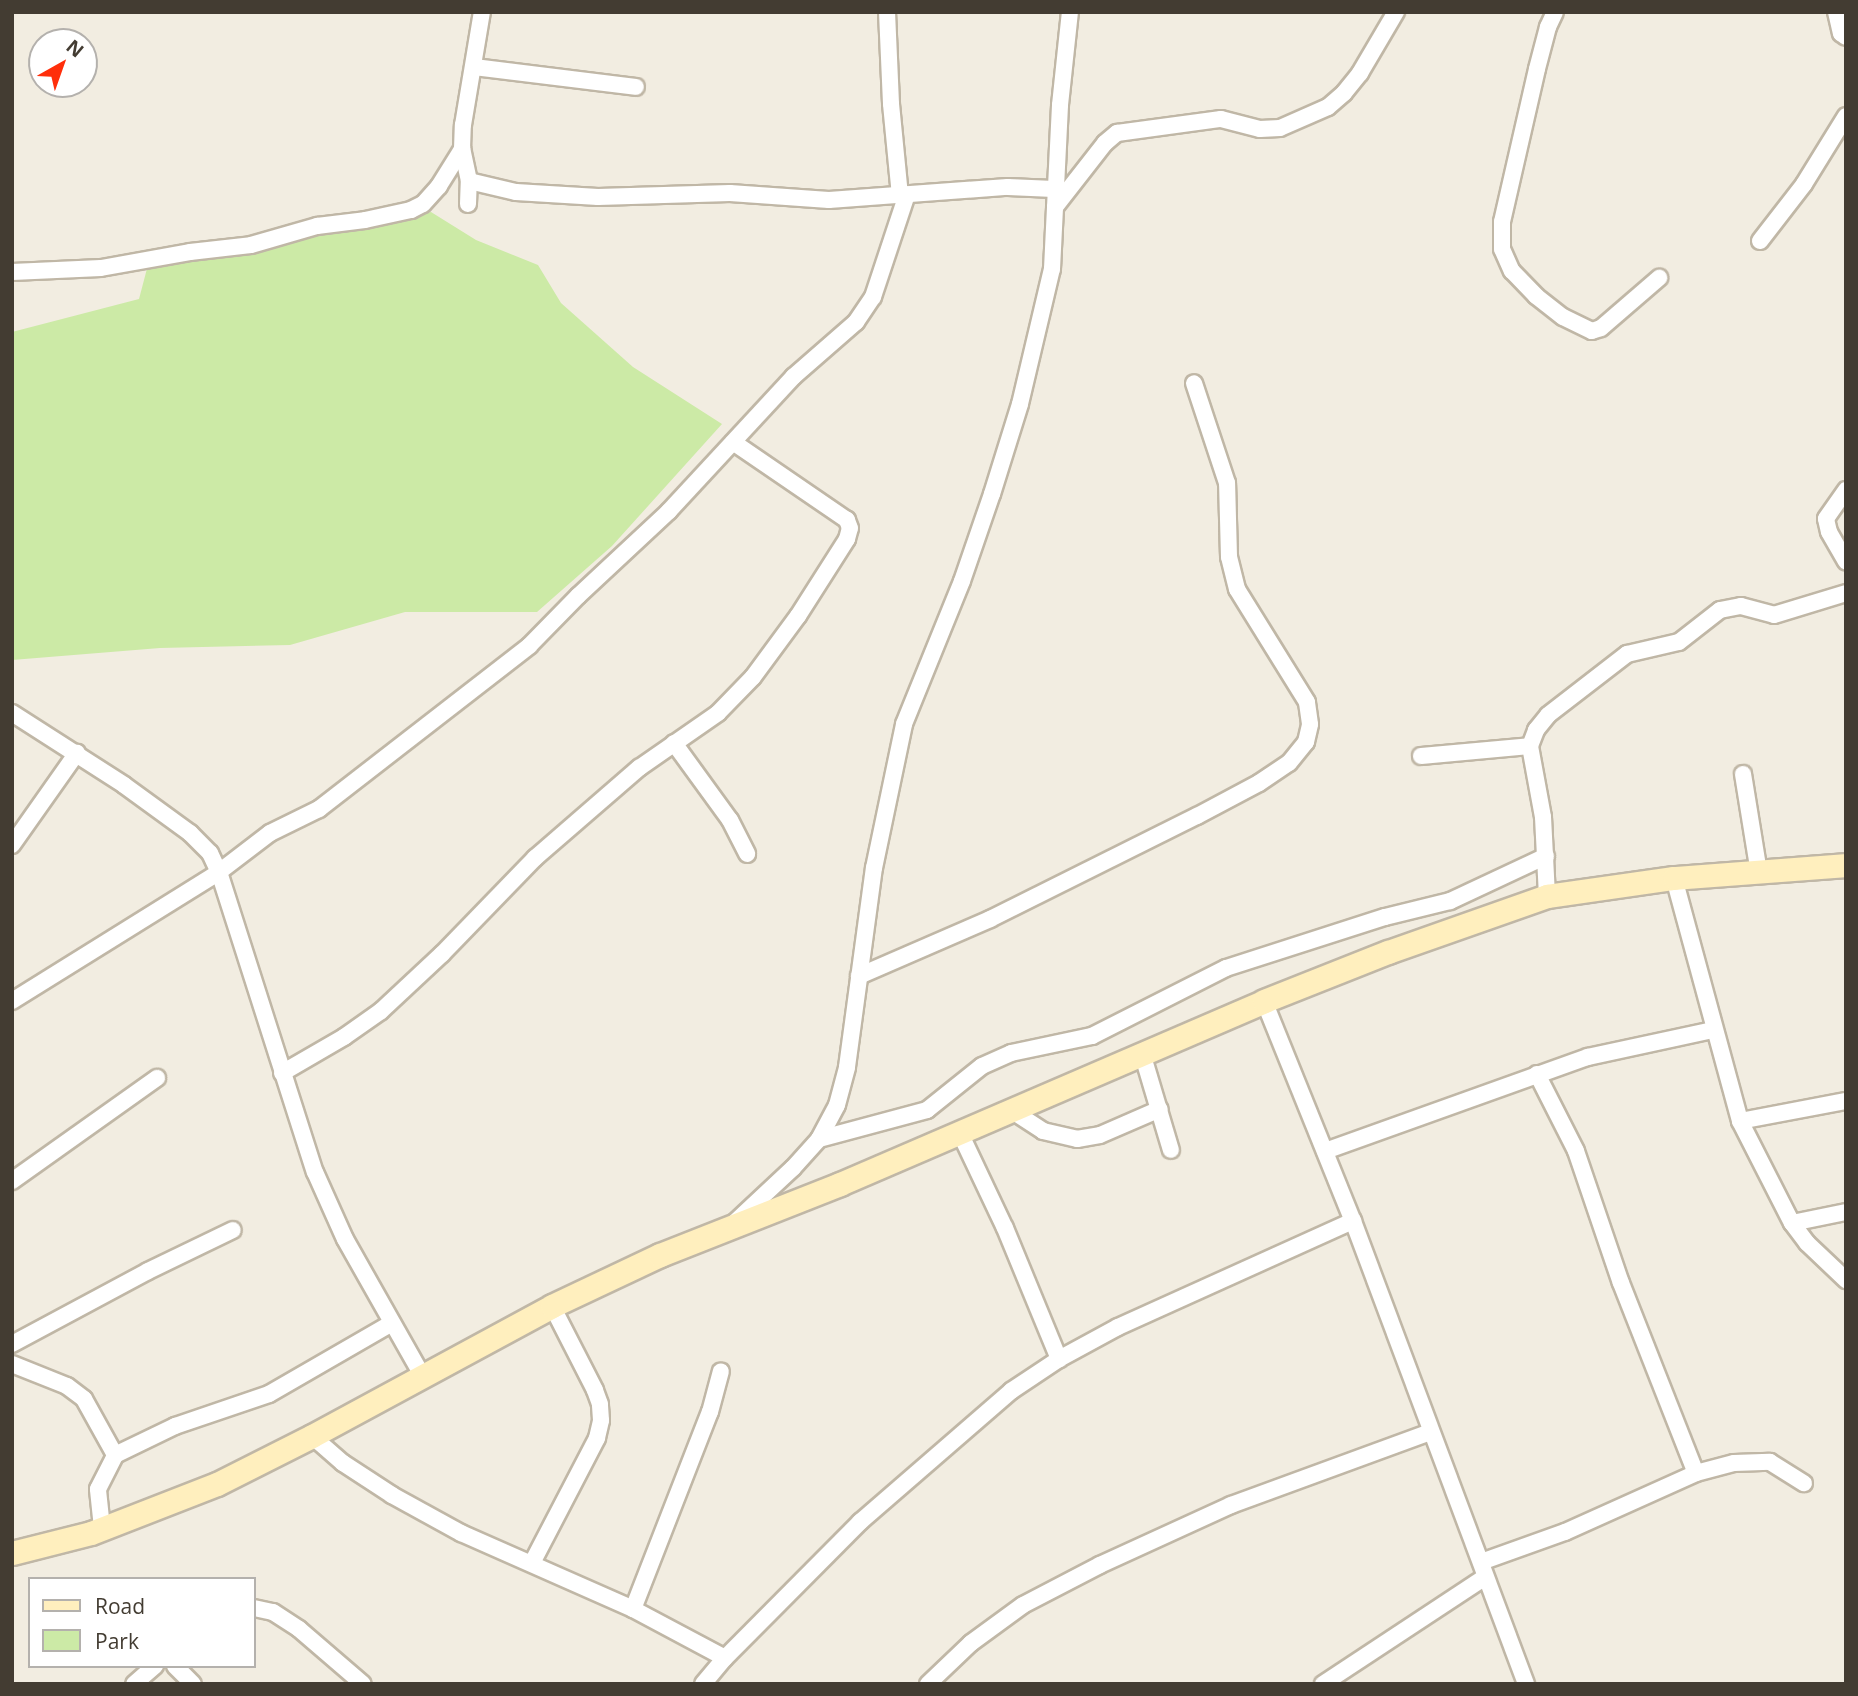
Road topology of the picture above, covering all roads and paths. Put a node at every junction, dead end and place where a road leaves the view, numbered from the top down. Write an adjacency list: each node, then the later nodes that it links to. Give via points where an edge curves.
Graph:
1 (482, 12): 8 (street)
2 (887, 12): 14 (street, via 891,104)
3 (1070, 12): 13 (street)
4 (1395, 12): 16 (street, via 1360,73 1328,107 1280,128 1250,128 1221,119 1117,133)
5 (1555, 12): 19 (street, via 1537,69 1502,222 1502,249 1512,271 1536,296 1592,331)
6 (1836, 12): 7 (street)
7 (1846, 37)
8 (474, 67): 9 (street); 11 (street)
9 (636, 87)
10 (1846, 116): 17 (street, via 1797,194)
11 (462, 149): 12 (street); 18 (street, via 439,186 423,204 411,209 317,226 251,245 101,268)
12 (469, 181): 14 (street, via 558,197 730,193 828,200); 15 (street)
13 (1054, 189): 14 (street, via 1008,187); 16 (street)
14 (903, 194): 21 (street, via 873,297 856,322 793,377)
15 (468, 204)
16 (1055, 207): 39 (street, via 1052,269 1020,404 962,580 904,724 876,854)
17 (1760, 241)
18 (12, 272)
19 (1660, 278)
20 (1194, 383): 39 (street, via 1227,482 1229,558 1237,589 1307,702 1307,742 1289,763 1198,816 990,919)
21 (733, 442): 26 (street, via 836,511 850,528 828,573 753,677 718,713); 35 (street, via 669,511 529,646 332,800 271,833)
22 (1846, 490): 23 (street, via 1826,519)
23 (1846, 561)
24 (1846, 593): 27 (street, via 1774,615 1733,606 1720,610 1679,642 1627,653 1548,715)
25 (12, 713): 28 (street)
26 (674, 743): 32 (street, via 730,820); 44 (street, via 535,858 380,1011 344,1038)
27 (1530, 746): 29 (street); 33 (street)
28 (76, 753): 31 (street); 35 (street, via 190,834 210,853)
29 (1420, 756)
30 (1743, 774): 36 (street)
31 (12, 845)
32 (747, 853)
33 (1546, 856): 38 (street); 52 (street, via 1450,901 1385,916 1226,968 1092,1036 1012,1053 982,1066 927,1110)
34 (1846, 866): 36 (main road)
35 (219, 872): 40 (street); 44 (street)
36 (1759, 873): 37 (main road)
37 (1674, 878): 38 (main road); 42 (street)
38 (1548, 896): 41 (main road, via 1489,914)
39 (859, 976): 52 (street, via 847,1066 837,1105)
40 (12, 1001)
41 (1264, 1001): 43 (main road); 54 (street)
42 (1713, 1030): 45 (street, via 1601,1054); 50 (street)
43 (1142, 1053): 48 (street); 49 (main road)
44 (282, 1073): 63 (street, via 315,1172 345,1239)
45 (1537, 1074): 54 (street); 72 (street, via 1577,1151 1621,1283)
46 (157, 1078): 55 (street)
47 (1846, 1101): 50 (street)
48 (1160, 1109): 49 (street, via 1100,1135 1077,1139 1043,1131); 53 (street)
49 (1011, 1111): 51 (main road)
50 (1740, 1121): 58 (street)
51 (960, 1133): 59 (main road); 65 (street, via 1010,1238)
52 (819, 1139): 59 (street)
53 (1171, 1150)
54 (1325, 1151): 57 (street)
55 (12, 1181)
56 (1846, 1212): 58 (street)
57 (1353, 1221): 65 (street, via 1211,1283); 69 (street)
58 (1792, 1223): 61 (street)
59 (733, 1224): 62 (main road)
60 (233, 1230): 64 (street)
61 (1846, 1280)
62 (552, 1306): 68 (main road); 76 (street, via 595,1390 601,1420 597,1438)
63 (392, 1323): 68 (street); 71 (street, via 269,1394 175,1426)
64 (12, 1344)
65 (1059, 1359): 80 (street, via 969,1425 860,1522)
66 (12, 1364): 71 (street, via 67,1386 85,1399)
67 (721, 1371): 79 (street, via 710,1412)
68 (423, 1377): 70 (main road)
69 (1431, 1432): 77 (street); 87 (street, via 1231,1505 1100,1565 1023,1605 971,1643)
70 (312, 1436): 74 (main road, via 217,1484); 76 (street, via 392,1495 461,1533)
71 (116, 1455): 74 (street, via 98,1489)
72 (1696, 1473): 73 (street, via 1734,1463 1770,1462); 77 (street)
73 (1804, 1483)
74 (102, 1528): 75 (main road)
75 (12, 1553)
76 (532, 1563): 79 (street)
77 (1483, 1569): 88 (street); 89 (street)
78 (256, 1608): 85 (street, via 273,1612 299,1629)
79 (633, 1609): 80 (street)
80 (724, 1658): 86 (street)
81 (153, 1668): 83 (street)
82 (178, 1668): 84 (street)
83 (134, 1684)
84 (193, 1684)
85 (363, 1684)
86 (703, 1684)
87 (929, 1684)
88 (1323, 1684)
89 (1526, 1684)

